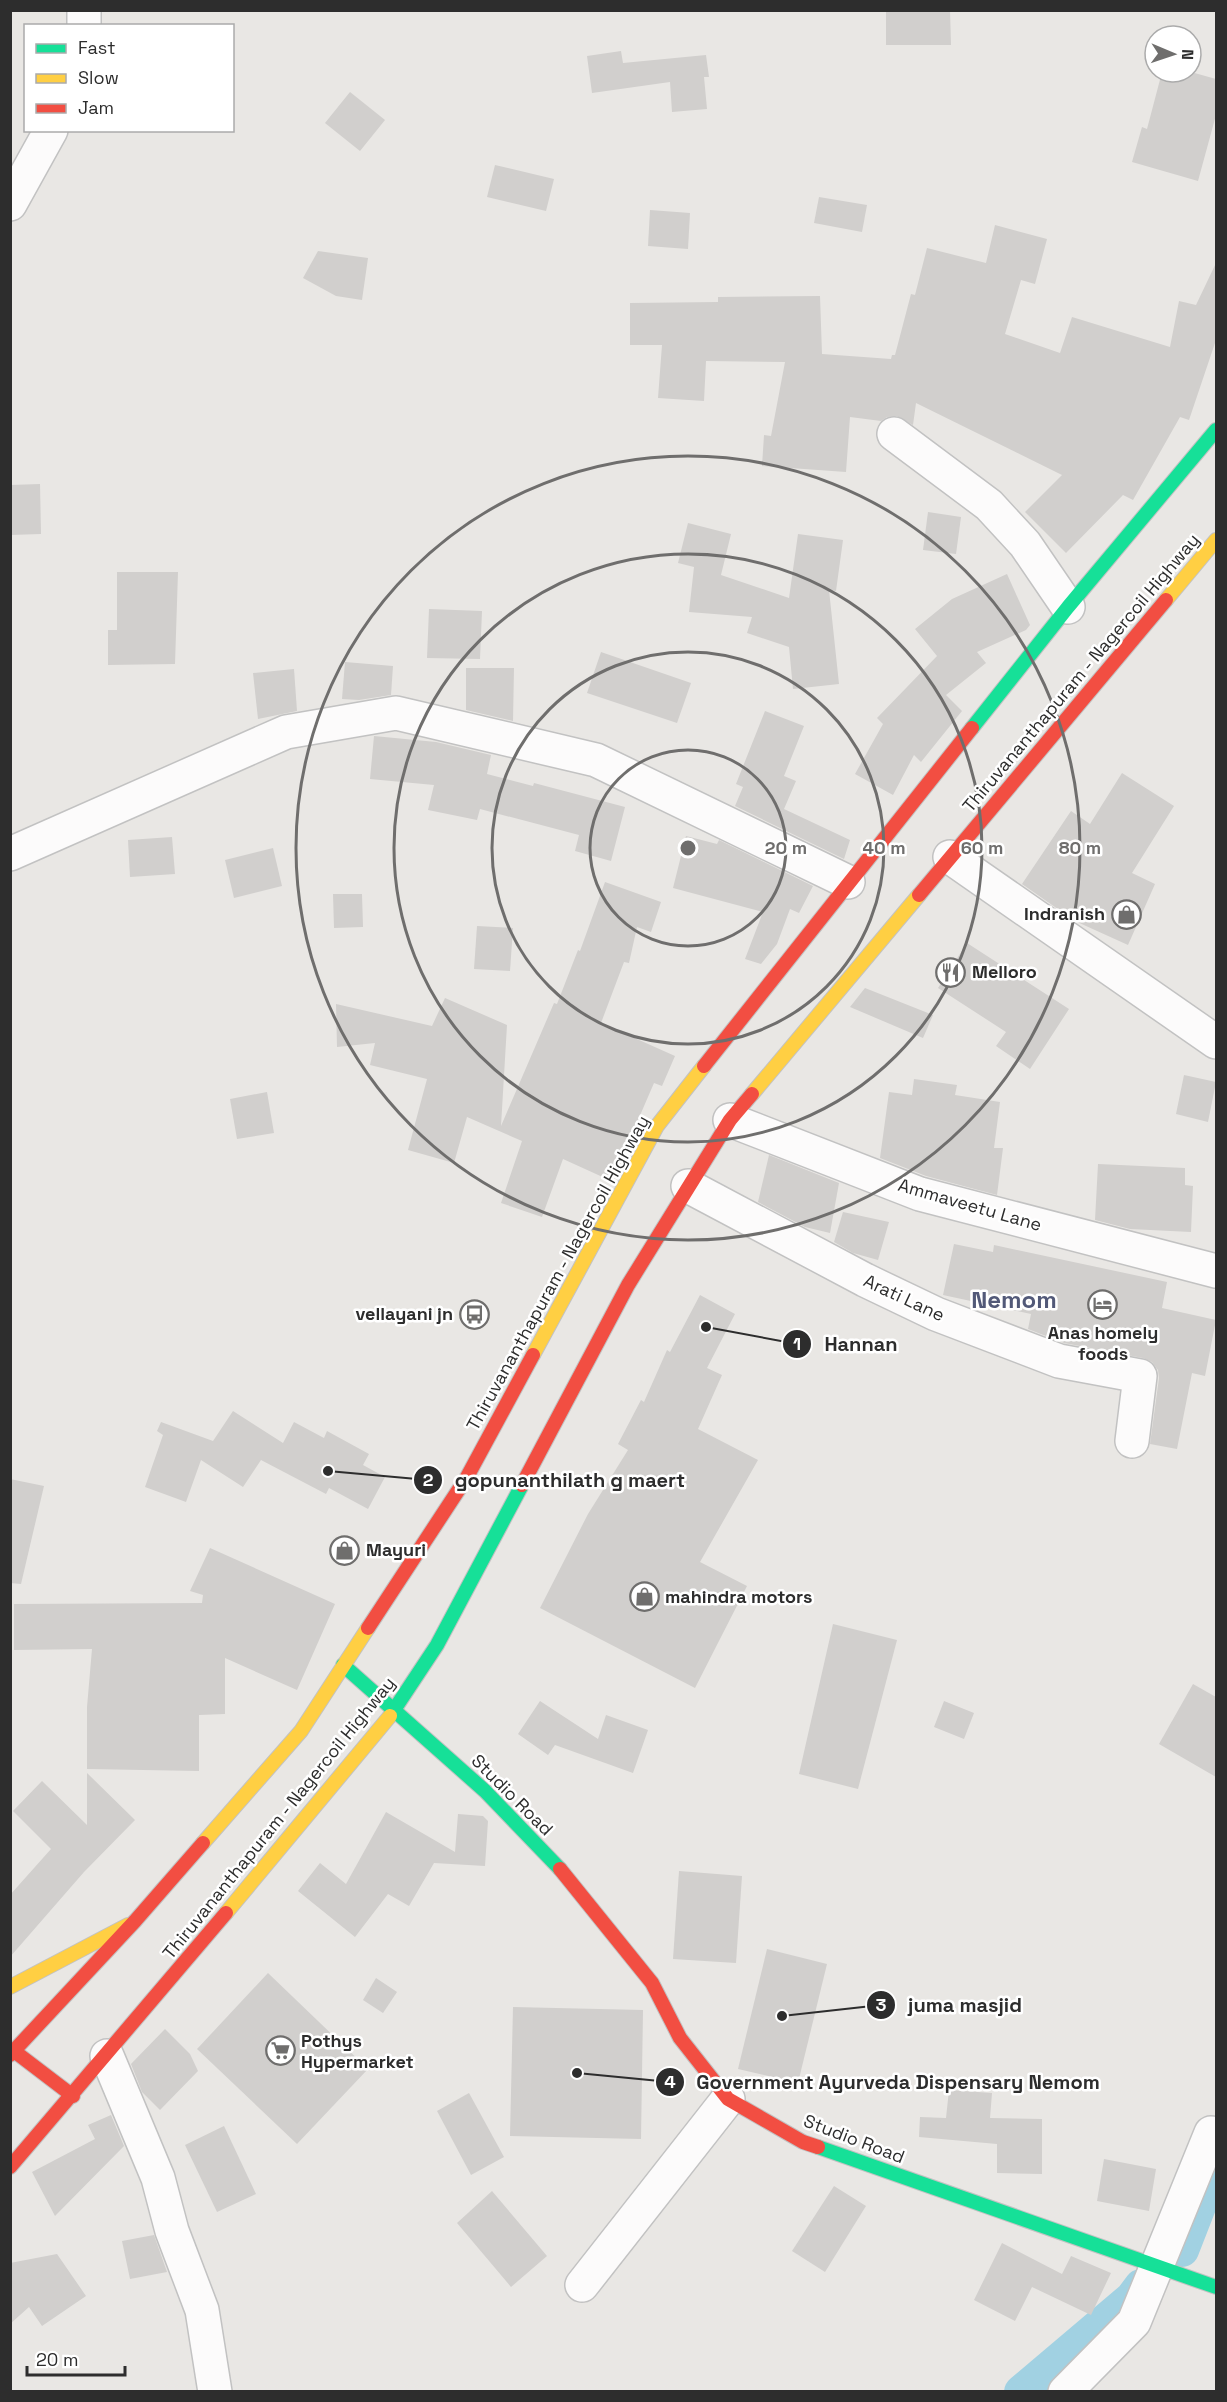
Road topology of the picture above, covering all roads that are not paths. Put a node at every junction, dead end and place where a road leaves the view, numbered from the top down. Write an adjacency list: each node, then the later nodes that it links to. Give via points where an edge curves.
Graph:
1 (50, 132): 2 (street)
2 (10, 204)
3 (1216, 430): 6 (main road, Thiruvananthapuram - Nagercoil Highway)
4 (894, 434): 6 (street, via 989,505 1025,544)
5 (1216, 540): 8 (main road, Thiruvananthapuram - Nagercoil Highway)
6 (1068, 607): 9 (main road, Thiruvananthapuram - Nagercoil Highway)
7 (10, 854): 9 (street, via 286,732 396,712 596,760)
8 (951, 857): 10 (street); 11 (main road, Thiruvananthapuram - Nagercoil Highway)
9 (848, 882): 15 (main road, Thiruvananthapuram - Nagercoil Highway, via 657,1126 467,1477)
10 (1216, 1042)
11 (730, 1120): 12 (main road, Thiruvananthapuram - Nagercoil Highway); 13 (street, Ammaveetu Lane, via 920,1194)
12 (688, 1186): 14 (street, Arati Lane, via 936,1314 1059,1361 1140,1376); 16 (main road, Thiruvananthapuram - Nagercoil Highway, via 628,1285 437,1645)
13 (1216, 1271)
14 (1132, 1441)
15 (343, 1665): 16 (main road, Studio Road); 17 (main road, Thiruvananthapuram - Nagercoil Highway, via 301,1731)
16 (394, 1710): 20 (main road, Thiruvananthapuram - Nagercoil Highway); 22 (main road, Studio Road, via 485,1791 563,1872 652,1983 680,2038)
17 (135, 1921): 18 (main road); 19 (main road, Thiruvananthapuram - Nagercoil Highway)
18 (10, 1986)
19 (12, 2052): 21 (main road)
20 (106, 2056): 21 (main road, Thiruvananthapuram - Nagercoil Highway); 28 (street, via 158,2178 172,2231 202,2310)
21 (73, 2096): 24 (main road, Thiruvananthapuram - Nagercoil Highway)
22 (728, 2099): 25 (main road, Studio Road, via 803,2142); 26 (street)
23 (1211, 2133): 25 (street)
24 (10, 2168)
25 (1155, 2268): 27 (main road, Studio Road); 29 (street, via 1134,2322)
26 (582, 2285)
27 (1216, 2287)
28 (215, 2391)
29 (1065, 2391)

